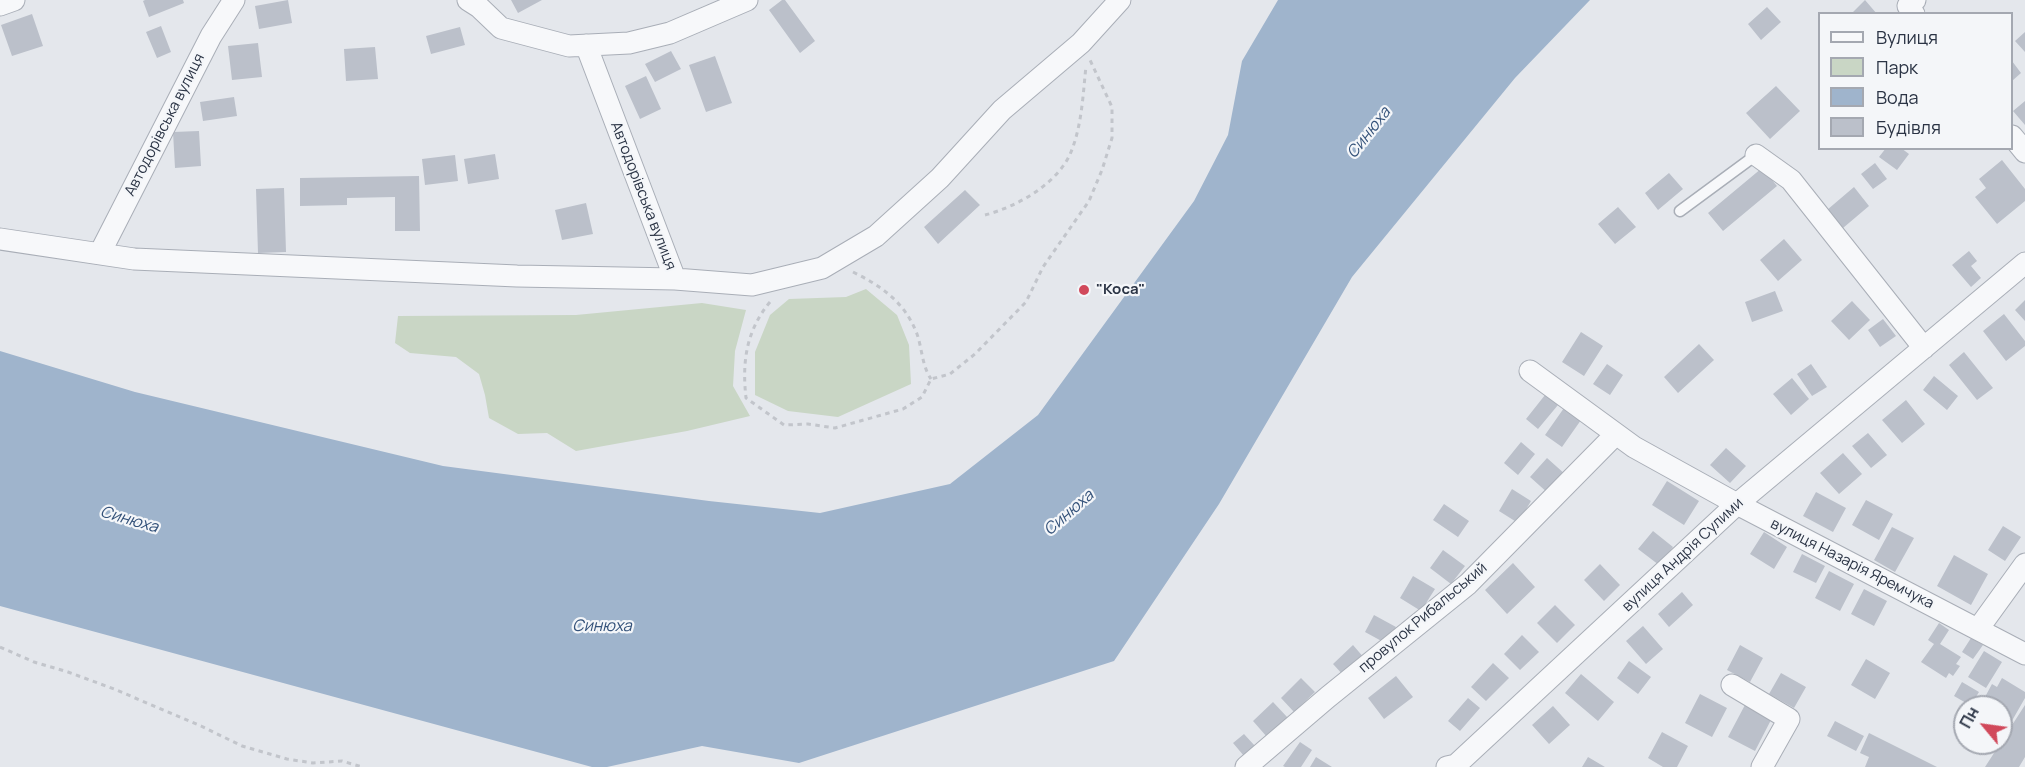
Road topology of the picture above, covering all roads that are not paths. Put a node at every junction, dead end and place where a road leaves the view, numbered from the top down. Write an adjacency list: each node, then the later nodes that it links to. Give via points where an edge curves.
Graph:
1 (14, 0): 7 (street)
2 (234, 0): 15 (street, Автодорівська вулиця, via 211,36)
3 (468, 0): 9 (street, via 501,28 569,46)
4 (747, 0): 9 (street, via 670,33 629,43)
5 (1120, 0): 17 (street, via 1081,43 1002,110 940,178 876,236 822,268 752,285)
6 (1915, 0): 8 (street, via 1908,6)
7 (0, 5)
8 (1912, 12)
9 (586, 45): 17 (street, Автодорівська вулиця)
10 (2013, 137): 11 (street)
11 (2025, 152)
12 (1756, 155): 13 (lane); 18 (street, via 1791,180)
13 (1680, 211)
14 (0, 239): 15 (street)
15 (100, 253): 17 (street, via 134,259)
16 (2025, 263): 18 (street, вулиця Андрія Сулими)
17 (675, 279)
18 (1924, 348): 21 (street, вулиця Андрія Сулими)
19 (1530, 371): 20 (street, вулиця Назарія Яремчука)
20 (1616, 434): 21 (street, вулиця Назарія Яремчука); 27 (street, провулок Рибальський, via 1468,584)
21 (1737, 504): 23 (street, вулиця Назарія Яремчука); 26 (street, вулиця Андрія Сулими)
22 (2025, 564): 23 (street)
23 (1978, 629): 24 (street, вулиця Назарія Яремчука)
24 (2025, 654)
25 (1732, 685): 28 (street, via 1789,719)
26 (1454, 766)
27 (1246, 767)
28 (1762, 767)

